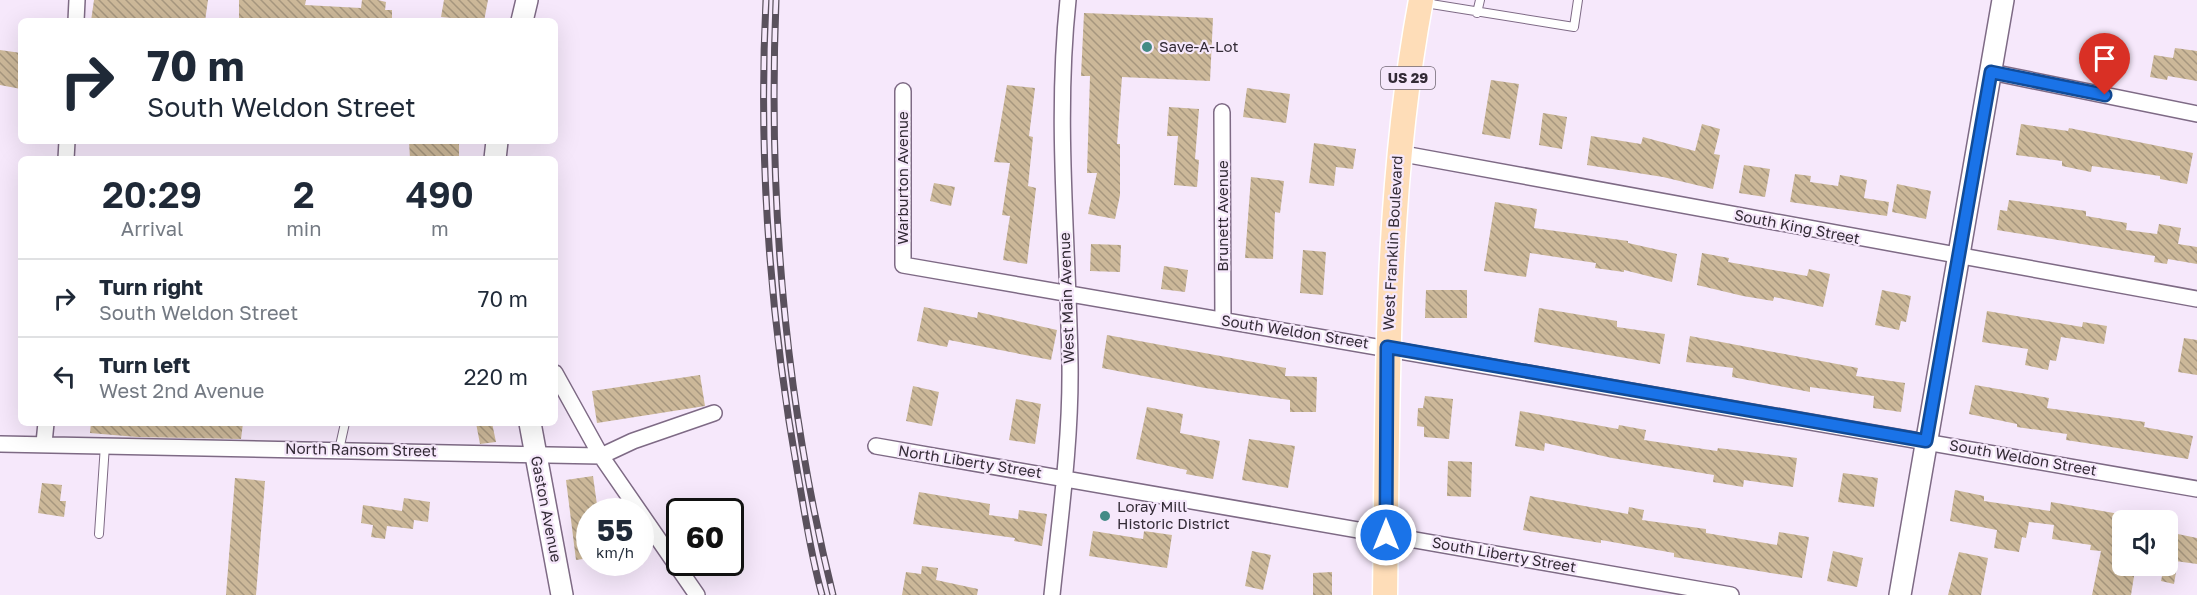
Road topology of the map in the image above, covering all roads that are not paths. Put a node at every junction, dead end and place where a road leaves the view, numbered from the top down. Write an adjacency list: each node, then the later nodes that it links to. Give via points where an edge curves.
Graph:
1 (77, 0): 9 (street)
2 (527, 0): 10 (street)
3 (1068, 0): 18 (street, West Main Avenue, via 1061,139)
4 (1480, 0): 8 (lane)
5 (1578, 0): 8 (lane, via 1574,27)
6 (2003, 0): 11 (street)
7 (1417, 1): 8 (lane); 15 (main road, West Franklin Boulevard / US 29)
8 (1477, 13)
9 (76, 18)
10 (523, 18)
11 (1991, 72): 14 (street); 16 (street)
12 (903, 91): 17 (street, Warburton Avenue)
13 (1222, 112): 20 (street, Brunett Avenue)
14 (2197, 114)
15 (1398, 153): 16 (street, South King Street); 21 (main road, West Franklin Boulevard / US 29)
16 (1959, 257): 19 (street, South King Street); 27 (street)
17 (903, 265): 18 (street, South Weldon Street)
18 (1067, 294): 20 (street, South Weldon Street); 35 (street, West Main Avenue, via 1070,377)
19 (2197, 299)
20 (1223, 320): 21 (street, South Weldon Street)
21 (1387, 347): 27 (street, South Weldon Street); 38 (main road, West Franklin Boulevard / US 29)
22 (558, 379): 34 (street)
23 (714, 413): 34 (street, North Ransom Street)
24 (46, 426): 28 (street)
25 (344, 426): 32 (lane)
26 (530, 426): 33 (street, Gaston Avenue)
27 (1926, 441): 36 (street, South Weldon Street); 44 (street)
28 (44, 443): 29 (street, North Ransom Street); 30 (street, North Ransom Street)
29 (0, 444)
30 (105, 445): 32 (street, North Ransom Street); 37 (lane)
31 (876, 446): 35 (street, North Liberty Street)
32 (339, 450): 33 (street, North Ransom Street)
33 (535, 454): 34 (street, North Ransom Street); 39 (street, Gaston Avenue)
34 (601, 456): 40 (street)
35 (1065, 478): 38 (street, South Liberty Street); 41 (street, West Main Avenue)
36 (2197, 489)
37 (99, 534)
38 (1386, 535): 42 (main road, West Franklin Boulevard / US 29); 43 (street, South Liberty Street)
39 (562, 595)
40 (697, 595)
41 (1052, 595)
42 (1385, 595)
43 (1731, 595)
44 (1900, 595)

